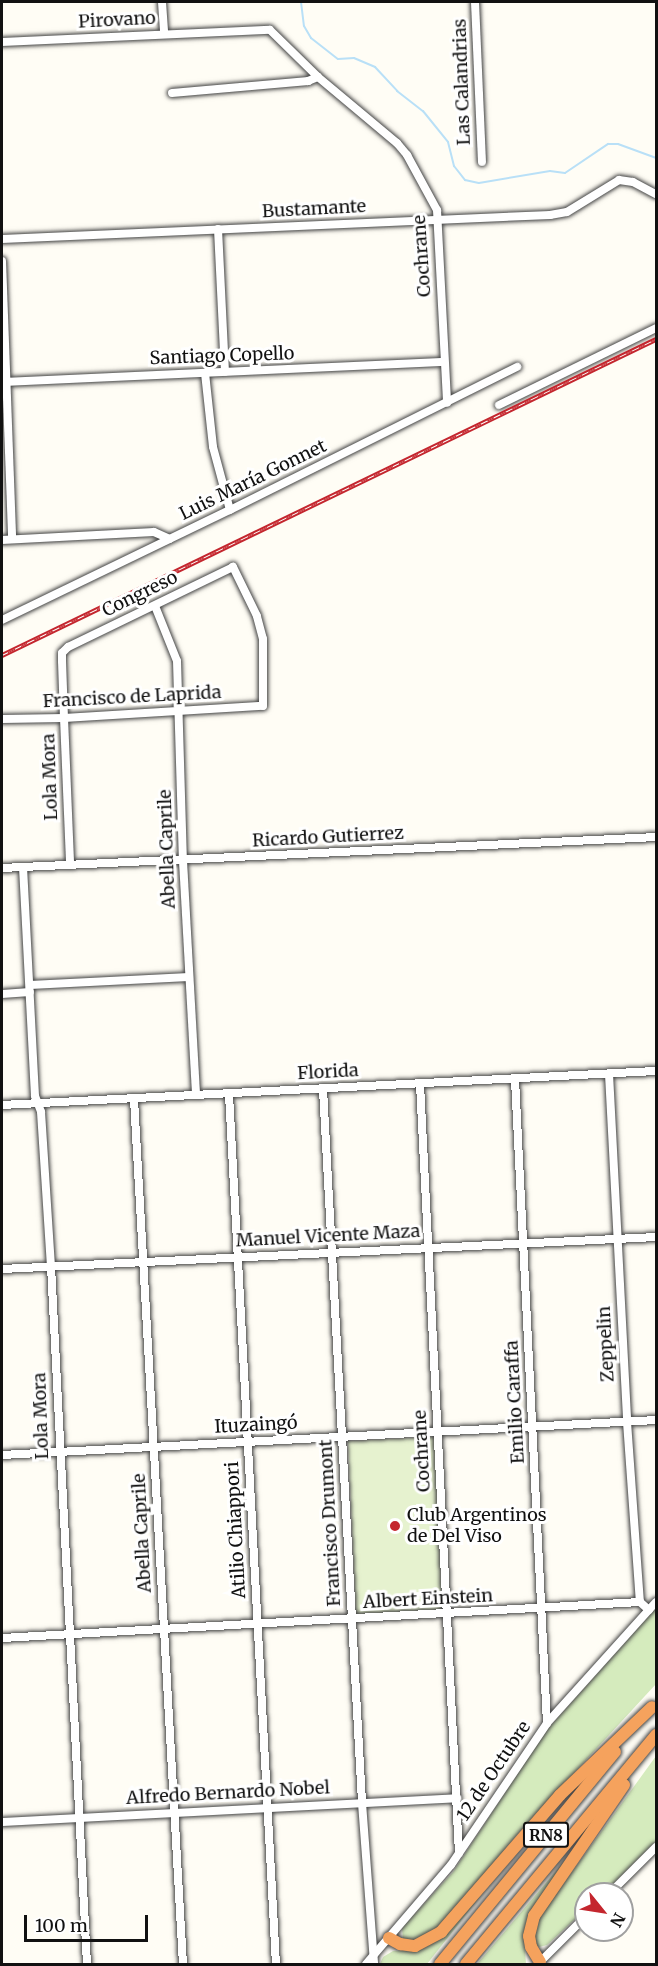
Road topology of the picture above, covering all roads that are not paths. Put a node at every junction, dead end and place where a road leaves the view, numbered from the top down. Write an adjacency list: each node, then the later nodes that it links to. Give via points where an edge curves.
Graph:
1 (162, 2): 4 (street)
2 (475, 2): 8 (street, Las Calandrias)
3 (270, 30): 4 (street, Pirovano); 6 (street, Cochrane)
4 (164, 34): 5 (street, Pirovano)
5 (2, 42)
6 (318, 77): 7 (street); 10 (street, Cochrane, via 403,150)
7 (172, 93)
8 (482, 162)
9 (657, 194): 10 (street, Bustamante, via 619,180 558,214)
10 (439, 220): 11 (street, Bustamante); 15 (street, Cochrane)
11 (218, 230): 12 (street, Bustamante); 17 (street)
12 (2, 239)
13 (2, 261): 19 (street)
14 (657, 328): 21 (street)
15 (443, 362): 17 (street, Santiago Copello); 20 (street, Cochrane)
16 (517, 367): 20 (street, Luis María Gonnet)
17 (225, 372): 18 (street, Santiago Copello)
18 (205, 373): 19 (street, Santiago Copello); 22 (street, via 213,447)
19 (4, 381): 25 (street)
20 (447, 404): 22 (street, Luis María Gonnet)
21 (499, 405)
22 (230, 510): 23 (street, Luis María Gonnet)
23 (170, 538): 25 (street, via 154,532); 27 (street, Luis María Gonnet)
24 (2, 540): 25 (street)
25 (12, 540)
26 (155, 606): 28 (street, Congreso); 29 (street, Congreso, via 233,567 257,616 263,639); 30 (street, Abella Caprile, via 177,660)
27 (2, 620)
28 (62, 653): 31 (street, Lola Mora)
29 (263, 706): 30 (street, Francisco de Laprida)
30 (180, 711): 31 (street, Francisco de Laprida); 34 (street, Abella Caprile)
31 (64, 718): 32 (street, Francisco de Laprida); 35 (street, Lola Mora)
32 (2, 719)
33 (657, 837): 34 (street, Ricardo Gutierrez)
34 (183, 861): 35 (street, Ricardo Gutierrez); 38 (street, Abella Caprile)
35 (70, 864): 36 (street, Ricardo Gutierrez)
36 (23, 867): 37 (street, Ricardo Gutierrez); 39 (street, Lola Mora)
37 (2, 868)
38 (189, 978): 39 (street); 47 (street, Abella Caprile)
39 (30, 989): 40 (street); 49 (street, Lola Mora)
40 (2, 994)
41 (657, 1071): 42 (street, Florida)
42 (609, 1074): 43 (street, Florida); 52 (street, Zeppelin)
43 (515, 1079): 44 (street, Florida); 53 (street, Emilio Caraffa)
44 (420, 1084): 45 (street, Florida); 54 (street, Cochrane)
45 (323, 1089): 46 (street, Florida); 55 (street, Francisco Drumont)
46 (229, 1094): 47 (street, Florida); 56 (street, Atilio Chiappori)
47 (196, 1095): 48 (street, Florida)
48 (134, 1099): 49 (street, Florida); 57 (street, Abella Caprile)
49 (38, 1103): 50 (street, Florida); 58 (street, Lola Mora)
50 (2, 1105)
51 (657, 1237): 52 (street, Manuel Vicente Maza)
52 (617, 1239): 53 (street, Manuel Vicente Maza); 61 (street, Zeppelin)
53 (523, 1243): 54 (street, Manuel Vicente Maza); 62 (street, Emilio Caraffa)
54 (428, 1248): 55 (street, Manuel Vicente Maza); 63 (street, Cochrane)
55 (332, 1253): 56 (street, Manuel Vicente Maza); 64 (street, Francisco Drumont)
56 (238, 1257): 57 (street, Manuel Vicente Maza); 65 (street, Atilio Chiappori)
57 (143, 1262): 58 (street, Manuel Vicente Maza); 66 (street, Abella Caprile)
58 (51, 1266): 59 (street, Manuel Vicente Maza); 67 (street, Lola Mora)
59 (2, 1269)
60 (657, 1420): 61 (street, Ituzaingó)
61 (627, 1422): 62 (street, Ituzaingó); 69 (street, Zeppelin)
62 (532, 1427): 63 (street, Ituzaingó); 71 (street, Emilio Caraffa)
63 (438, 1432): 64 (street, Ituzaingó); 73 (street, Cochrane)
64 (342, 1437): 65 (street, Ituzaingó); 74 (street, Francisco Drumont)
65 (248, 1442): 66 (street, Ituzaingó); 75 (street, Atilio Chiappori)
66 (154, 1447): 67 (street, Ituzaingó); 76 (street, Abella Caprile)
67 (59, 1452): 68 (street, Ituzaingó); 77 (street, Lola Mora)
68 (2, 1455)
69 (640, 1602): 71 (street, Albert Einstein); 72 (street)
70 (657, 1602): 72 (street, 12 de Octubre)
71 (542, 1610): 73 (street, Albert Einstein); 80 (street, Emilio Caraffa)
72 (649, 1610): 80 (street, 12 de Octubre)
73 (447, 1615): 74 (street, Albert Einstein); 82 (street, Cochrane)
74 (352, 1620): 75 (street, Albert Einstein); 83 (street, Francisco Drumont)
75 (258, 1624): 76 (street, Albert Einstein); 84 (street, Atilio Chiappori)
76 (165, 1629): 77 (street, Albert Einstein); 85 (street, Abella Caprile)
77 (69, 1634): 78 (street, Albert Einstein); 86 (street, Lola Mora)
78 (2, 1638)
79 (654, 1704): 92 (highway, via 560,1795 441,1932 415,1946); 95 (highway, RN8)
80 (547, 1723): 89 (street, 12 de Octubre)
81 (657, 1737): 94 (highway, via 537,1910 529,1936); 96 (highway, RN8)
82 (457, 1798): 83 (street, Alfredo Bernardo Nobel); 89 (street, Cochrane)
83 (362, 1803): 84 (street, Alfredo Bernardo Nobel); 93 (street, Francisco Drumont)
84 (268, 1808): 85 (street, Alfredo Bernardo Nobel); 99 (street, Atilio Chiappori)
85 (175, 1813): 86 (street, Alfredo Bernardo Nobel); 98 (street, Abella Caprile)
86 (79, 1818): 87 (street, Alfredo Bernardo Nobel); 97 (street, Lola Mora)
87 (2, 1822)
88 (657, 1847): 90 (street)
89 (459, 1853): 92 (street, 12 de Octubre)
90 (621, 1882)
91 (574, 1928): 94 (street)
92 (388, 1938): 93 (street, 12 de Octubre)
93 (374, 1955): 100 (street, 12 de Octubre); 101 (street, Francisco Drumont)
94 (539, 1963)
95 (440, 1964)
96 (467, 1964)
97 (87, 1965)
98 (183, 1965)
99 (276, 1965)
100 (366, 1965)
101 (374, 1965)

